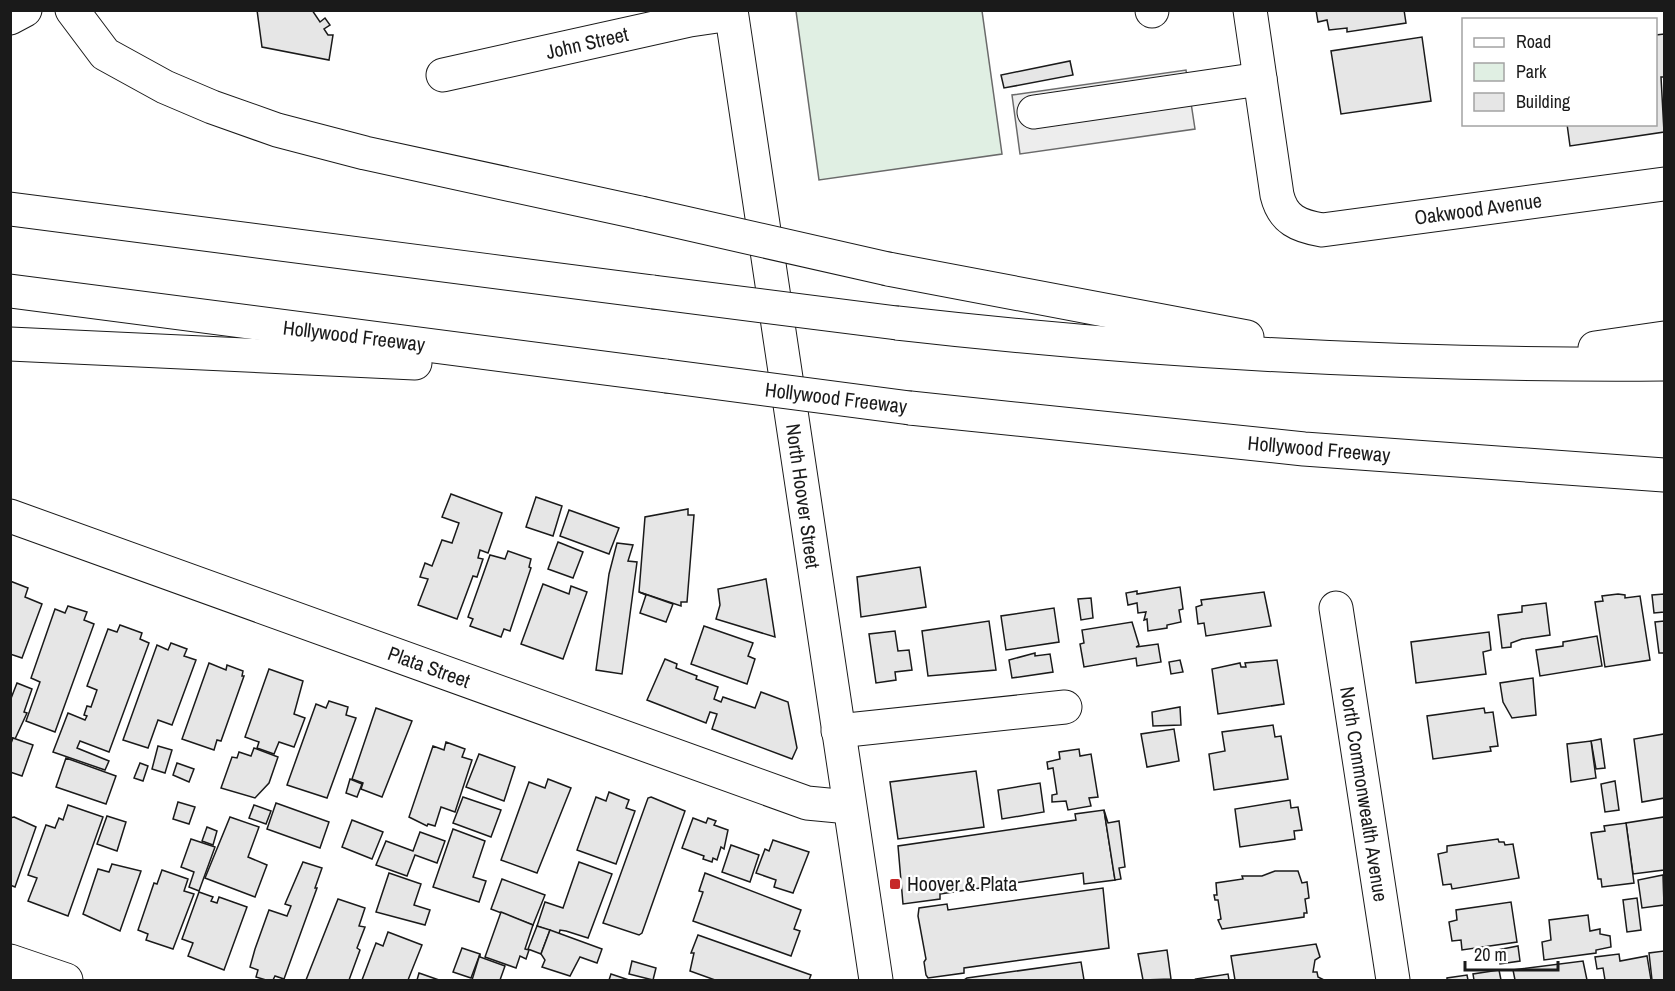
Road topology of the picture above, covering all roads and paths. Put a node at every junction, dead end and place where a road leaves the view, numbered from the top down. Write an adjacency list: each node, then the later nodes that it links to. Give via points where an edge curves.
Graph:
1 (26, 10): 5 (main road)
2 (72, 10): 14 (main road, bridge, via 105,54 165,87 277,130 888,269)
3 (1250, 10): 7 (main road)
4 (731, 12): 6 (main road, John Street); 22 (main road, North Hoover Street)
5 (10, 18)
6 (443, 75)
7 (1260, 80): 8 (main road); 9 (main road, Oakwood Avenue, via 1281,208 1292,221 1322,230)
8 (1034, 112)
9 (1665, 184)
10 (10, 209): 14 (main road, bridge, via 897,323 1169,350)
11 (10, 291): 17 (main road, Hollywood Freeway)
12 (1665, 338): 15 (main road)
13 (10, 344): 17 (main road)
14 (1382, 361): 15 (main road)
15 (1480, 364): 16 (main road)
16 (1665, 364)
17 (666, 376): 18 (main road, Hollywood Freeway, bridge, via 910,408 1316,450)
18 (1665, 476)
19 (10, 516): 23 (main road, Plata Street, via 807,803)
20 (1336, 608): 27 (main road, North Commonwealth Avenue)
21 (1065, 707): 22 (main road)
22 (838, 731): 23 (main road, North Hoover Street)
23 (849, 807): 26 (main road, North Hoover Street)
24 (10, 961): 25 (main road)
25 (66, 981)
26 (876, 981)
27 (1393, 981)

